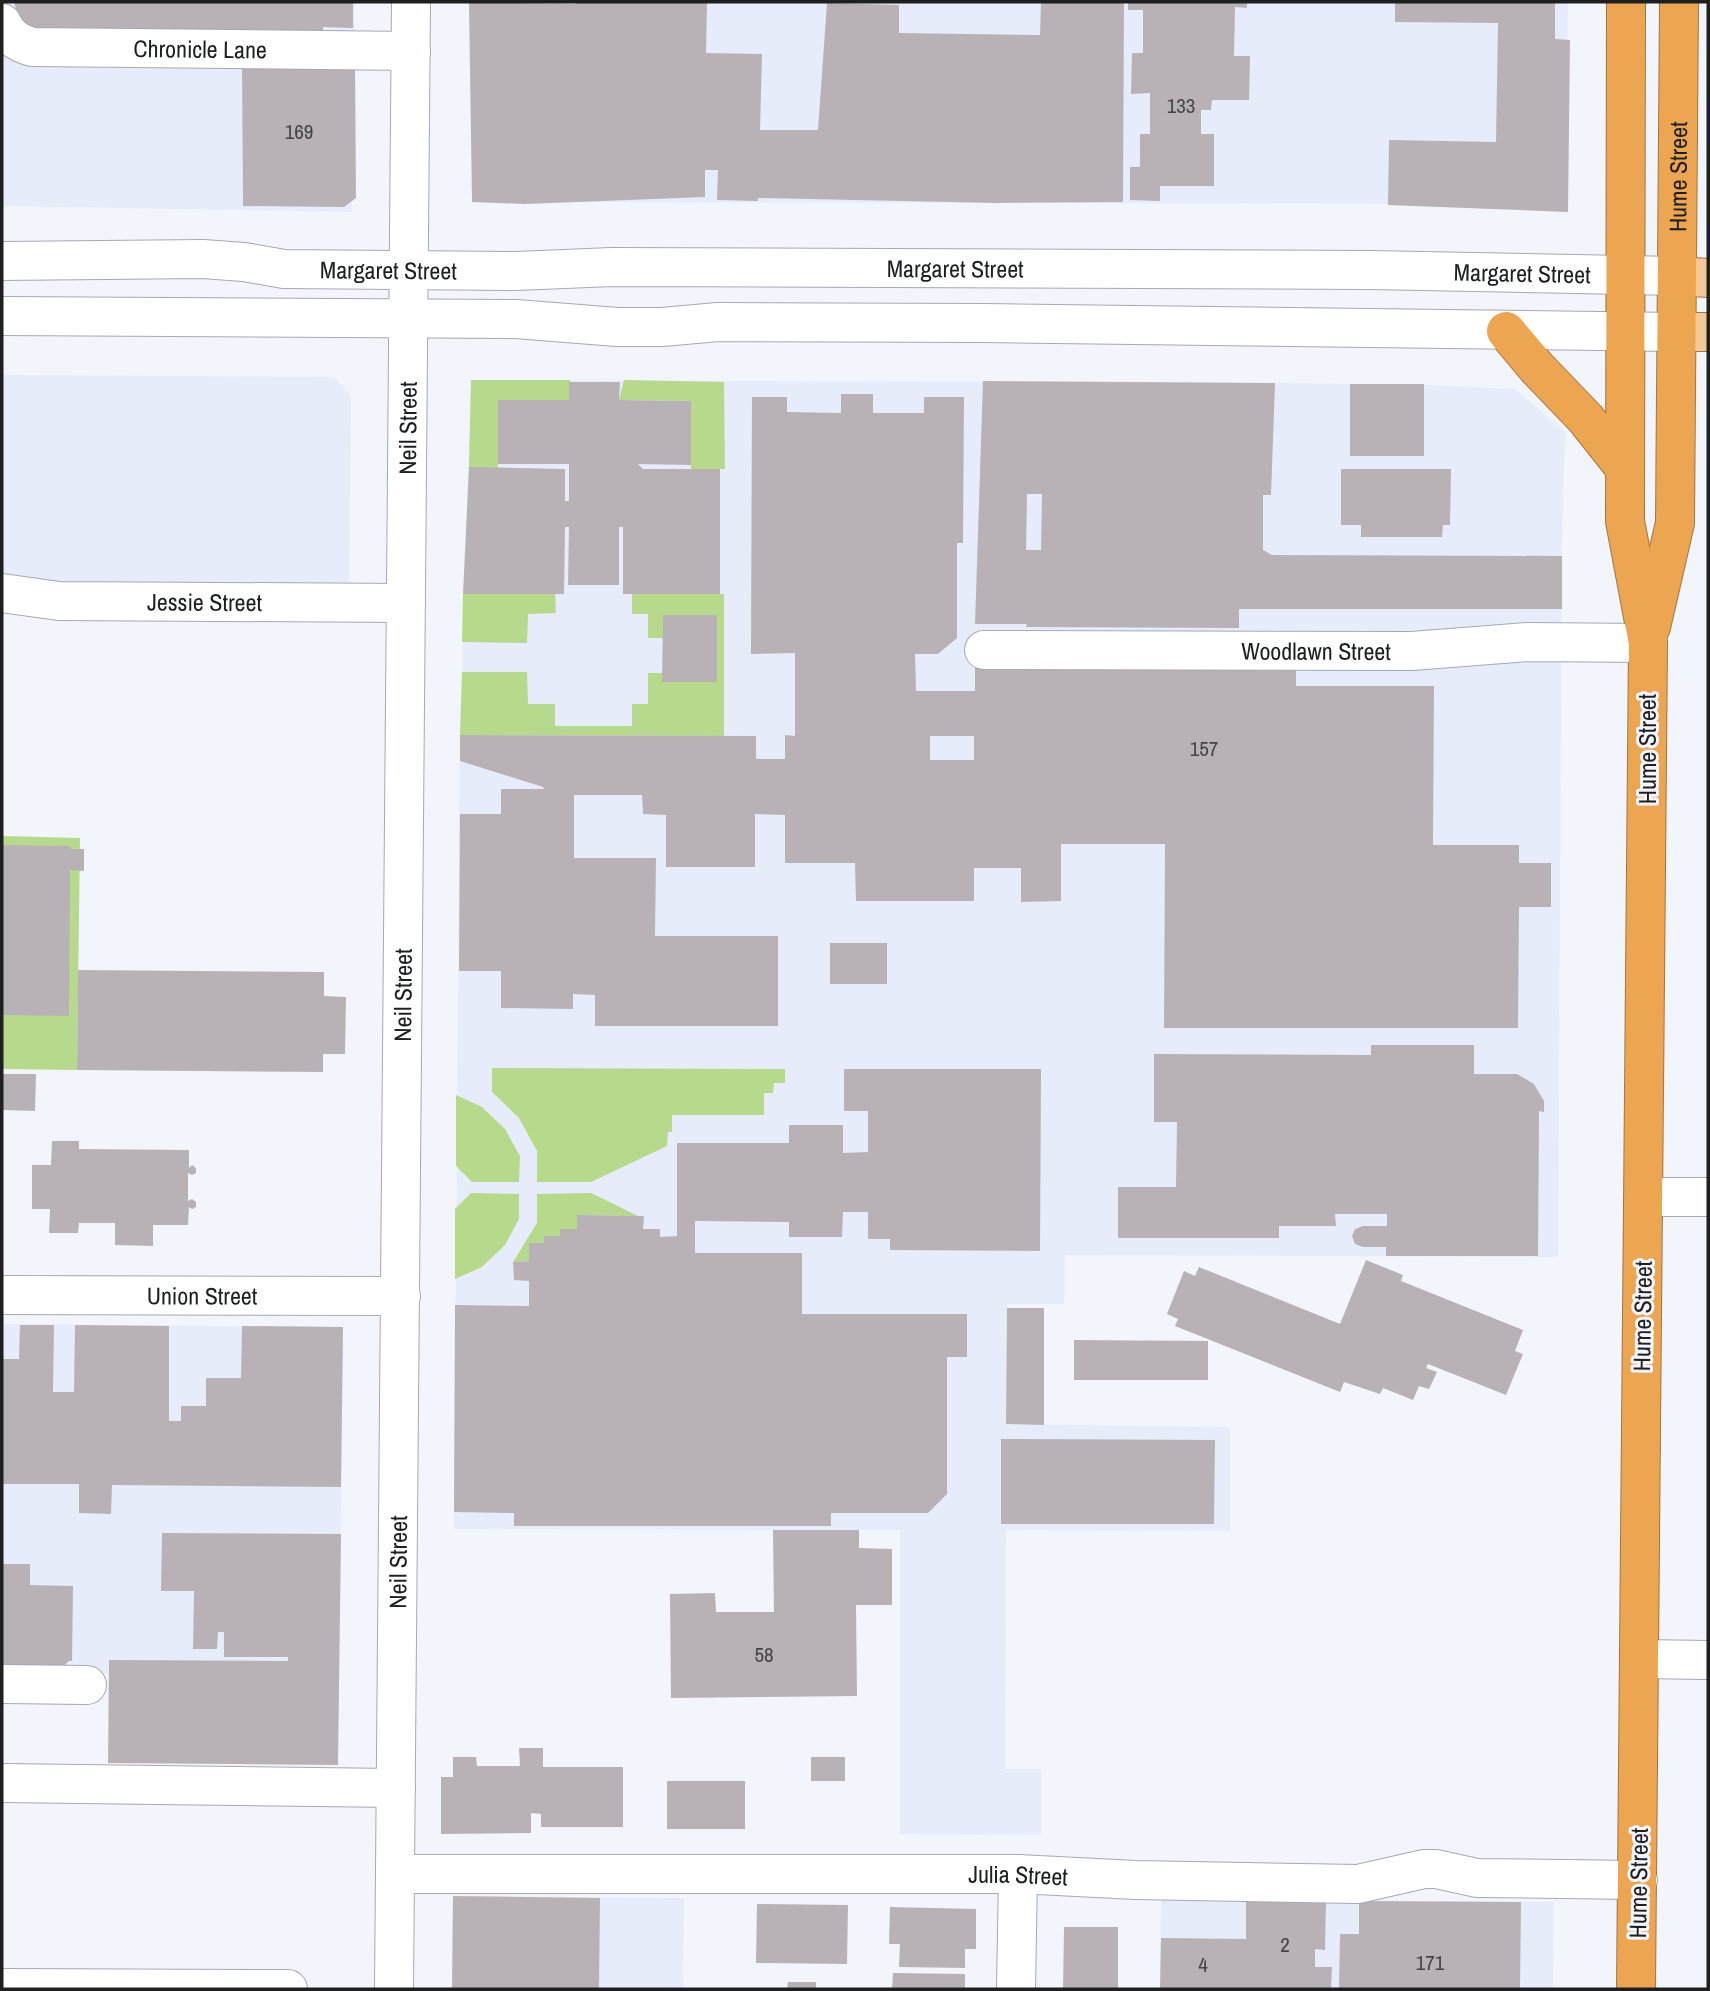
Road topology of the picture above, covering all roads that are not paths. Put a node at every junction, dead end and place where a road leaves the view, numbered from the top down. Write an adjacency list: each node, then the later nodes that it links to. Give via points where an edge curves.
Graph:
1 (411, 2): 5 (street, Neil Street)
2 (1626, 2): 13 (highway, Hume Street)
3 (1679, 2): 6 (highway, Hume Street)
4 (2, 23): 5 (street, Chronicle Lane, via 13,38 32,47)
5 (411, 51): 11 (street, Neil Street)
6 (1679, 126): 7 (highway); 14 (highway, Hume Street)
7 (1708, 158)
8 (203, 259): 9 (street, Margaret Street); 11 (street, Margaret Street, via 284,269); 17 (street, via 214,285)
9 (2, 261)
10 (612, 267): 11 (street, Margaret Street); 12 (street, Margaret Street); 18 (street, via 604,290)
11 (410, 270): 16 (street, Neil Street)
12 (1370, 270): 13 (street, Margaret Street); 19 (street, via 1380,300)
13 (1624, 274): 14 (street, Margaret Street); 21 (highway, Hume Street)
14 (1693, 277): 22 (highway, Hume Street)
15 (2, 316): 17 (street, Margaret Street)
16 (409, 317): 17 (street, Margaret Street); 18 (street, Margaret Street); 25 (street, Neil Street)
17 (203, 318)
18 (617, 327): 19 (street, Margaret Street, via 760,322)
19 (1372, 328): 20 (street, Margaret Street)
20 (1506, 331): 21 (street, Margaret Street); 23 (highway)
21 (1625, 332): 22 (street, Margaret Street); 23 (highway, Hume Street)
22 (1693, 332): 26 (highway, Hume Street, via 1675,523)
23 (1624, 467): 26 (highway, Hume Street, via 1625,521)
24 (2, 593): 25 (street, Jessie Street, via 59,601)
25 (406, 603): 31 (street, Neil Street)
26 (1648, 643): 27 (street, Woodlawn Street, via 1528,642 1412,650); 28 (highway, Hume Street)
27 (984, 650)
28 (1644, 1197): 29 (street); 32 (highway, Hume Street)
29 (1708, 1197)
30 (2, 1295): 31 (street, Union Street)
31 (401, 1296): 37 (street, Neil Street)
32 (1640, 1658): 33 (street); 40 (highway, Hume Street)
33 (1708, 1660)
34 (2, 1684): 35 (street)
35 (87, 1685)
36 (2, 1783): 37 (street)
37 (396, 1788): 38 (street, Neil Street)
38 (394, 1874): 39 (street, Julia Street); 43 (street, Neil Street)
39 (1017, 1874): 40 (street, Julia Street, via 1358,1884 1436,1869 1477,1878); 44 (street)
40 (1638, 1880): 45 (highway, Hume Street)
41 (2, 1988): 42 (street)
42 (288, 1989)
43 (394, 1989)
44 (1016, 1989)
45 (1636, 1989)

